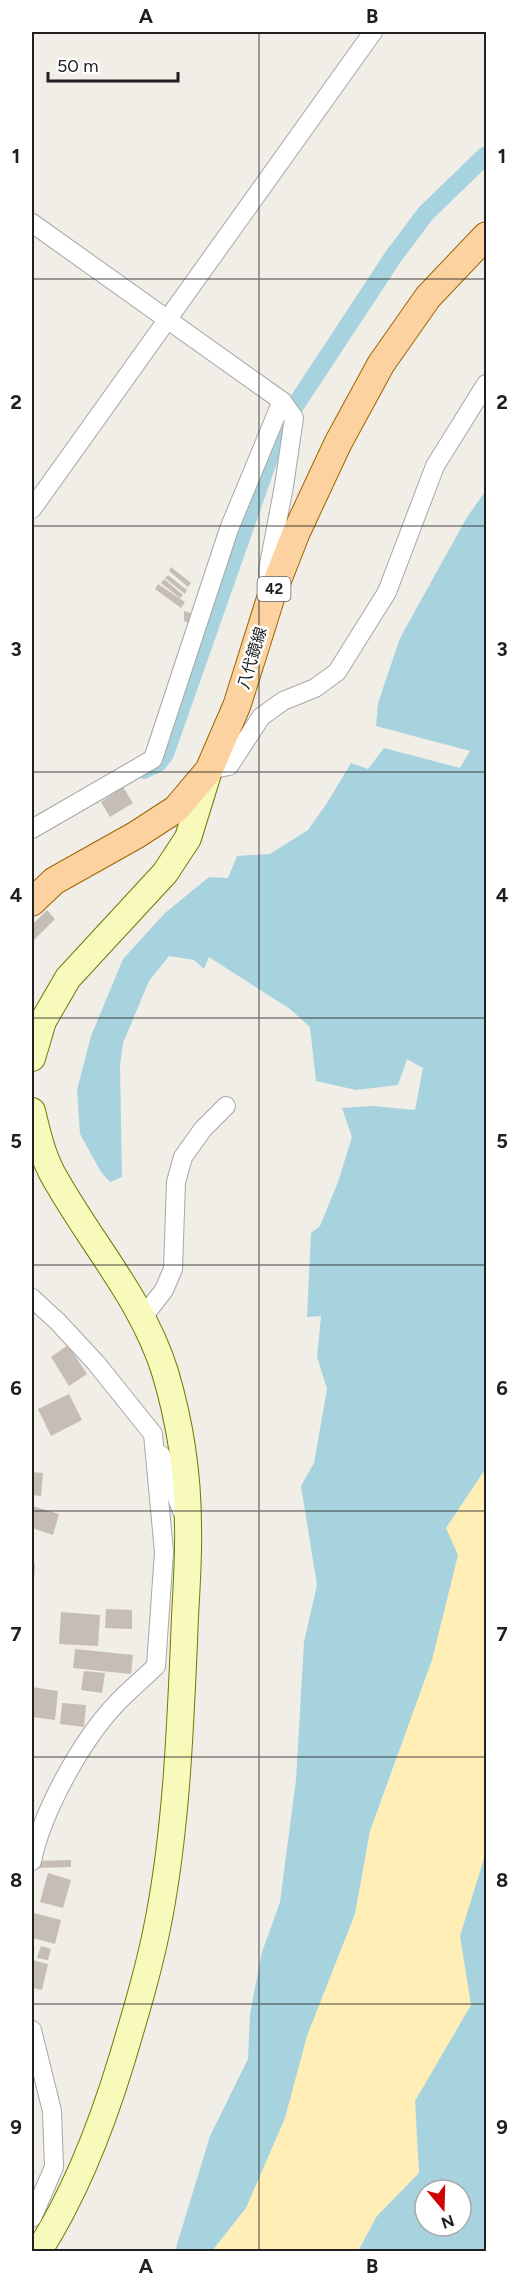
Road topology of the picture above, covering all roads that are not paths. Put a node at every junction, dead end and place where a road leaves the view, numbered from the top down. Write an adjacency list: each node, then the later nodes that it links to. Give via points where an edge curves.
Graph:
1 (373, 32): 4 (street)
2 (32, 223): 4 (street)
3 (486, 236): 8 (main road, 八代鏡線 / 42, via 428,297 381,364 328,463)
4 (167, 318): 6 (street); 7 (street)
5 (486, 384): 9 (street, via 435,466 387,592 337,672 261,717 229,766)
6 (282, 402): 8 (street, via 294,418 268,570); 10 (street, via 229,529 153,759)
7 (32, 509)
8 (271, 597): 9 (main road, 八代鏡線 / 42, via 237,705)
9 (210, 770): 11 (main road, 八代鏡線 / 42, via 176,809 54,881); 12 (street, via 188,838 165,873 68,978 43,1021)
10 (32, 829)
11 (32, 902)
12 (32, 1058)
13 (226, 1106): 16 (street, via 183,1157 176,1182 173,1269 164,1290)
14 (32, 1111): 16 (street, via 51,1172)
15 (32, 1298): 17 (street, via 96,1363)
16 (143, 1317): 18 (street, via 165,1371 178,1425)
17 (153, 1434): 18 (street); 19 (street, via 164,1552 156,1666 115,1705 76,1755 36,1839)
18 (189, 1527): 23 (street, via 182,1692 159,1917 143,1990 112,2094 56,2224)
19 (32, 1861)
20 (32, 2030): 21 (street)
21 (36, 2062): 22 (street, via 52,2111 54,2167)
22 (32, 2218)
23 (38, 2252)

